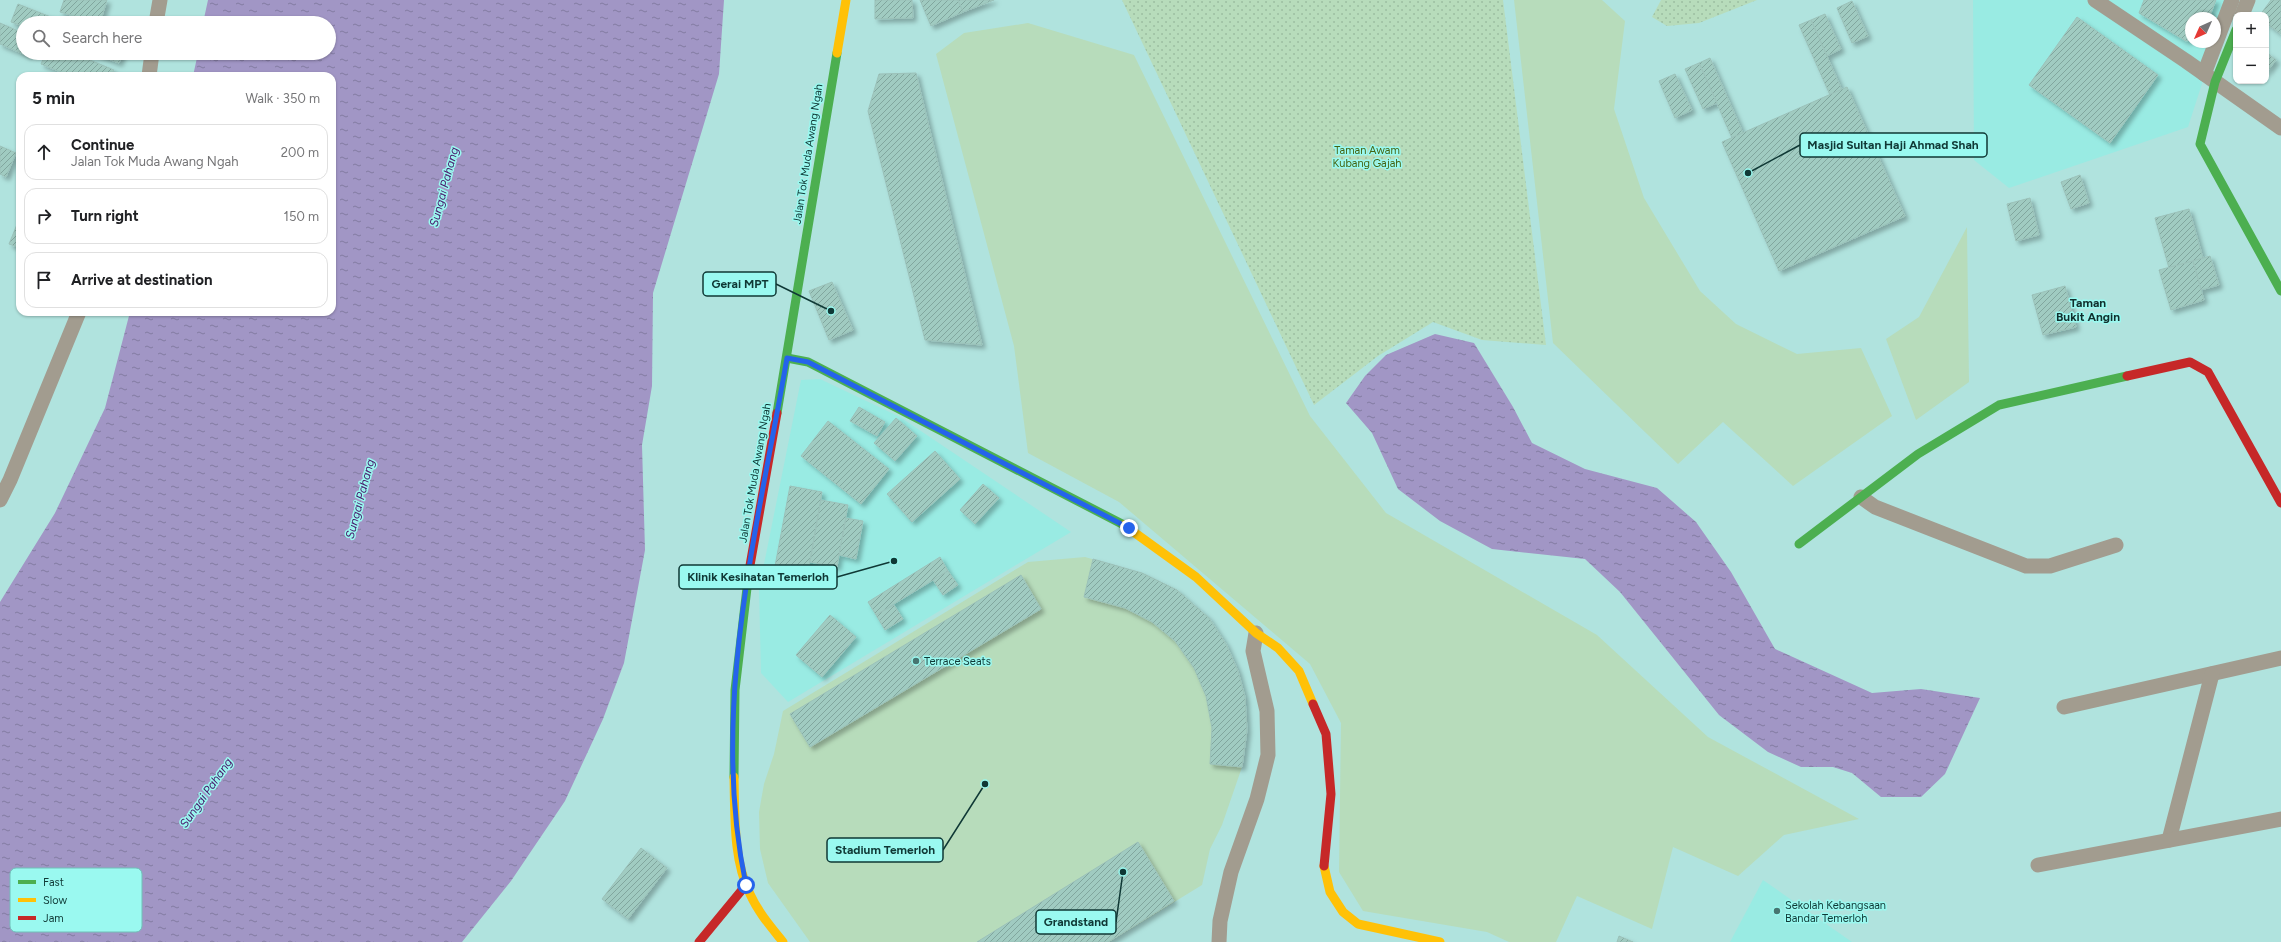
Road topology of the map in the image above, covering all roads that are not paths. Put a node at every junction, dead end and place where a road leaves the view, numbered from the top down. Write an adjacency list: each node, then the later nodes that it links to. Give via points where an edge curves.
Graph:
1 (160, 0): 7 (street)
2 (846, 0): 15 (street, Jalan Tok Muda Awang Ngah)
3 (2095, 0): 11 (street)
4 (2232, 0): 11 (street)
5 (2248, 0): 6 (street)
6 (2243, 12)
7 (157, 16)
8 (2233, 36): 11 (street)
9 (151, 60): 10 (street)
10 (150, 72)
11 (2210, 78): 12 (street); 13 (street, via 2200,144)
12 (2281, 128)
13 (2281, 291)
14 (77, 316): 17 (street)
15 (787, 358): 21 (street, via 808,362 1129,528 1196,577); 28 (street, Jalan Tok Muda Awang Ngah, via 742,614 735,683 733,779 740,857)
16 (1862, 497): 18 (street, via 1918,454 1999,405 2190,362 2208,372); 19 (street); 20 (street, via 1875,507 2026,566 2050,566)
17 (0, 500)
18 (2281, 503)
19 (1799, 544)
20 (2116, 545)
21 (1256, 633): 31 (street, via 1253,652 1267,711 1268,755 1257,799 1231,872 1220,921); 32 (street, via 1278,648 1299,671 1326,734 1331,794 1324,870 1330,892 1343,912 1358,924)
22 (2281, 658): 23 (street)
23 (2212, 674): 24 (street); 26 (street)
24 (2064, 707)
25 (2281, 819): 26 (street)
26 (2169, 840): 27 (street)
27 (2038, 865)
28 (746, 885): 29 (street); 30 (street, Jalan Tok Muda Awang Ngah, via 757,907)
29 (699, 942)
30 (784, 942)
31 (1219, 942)
32 (1440, 942)

